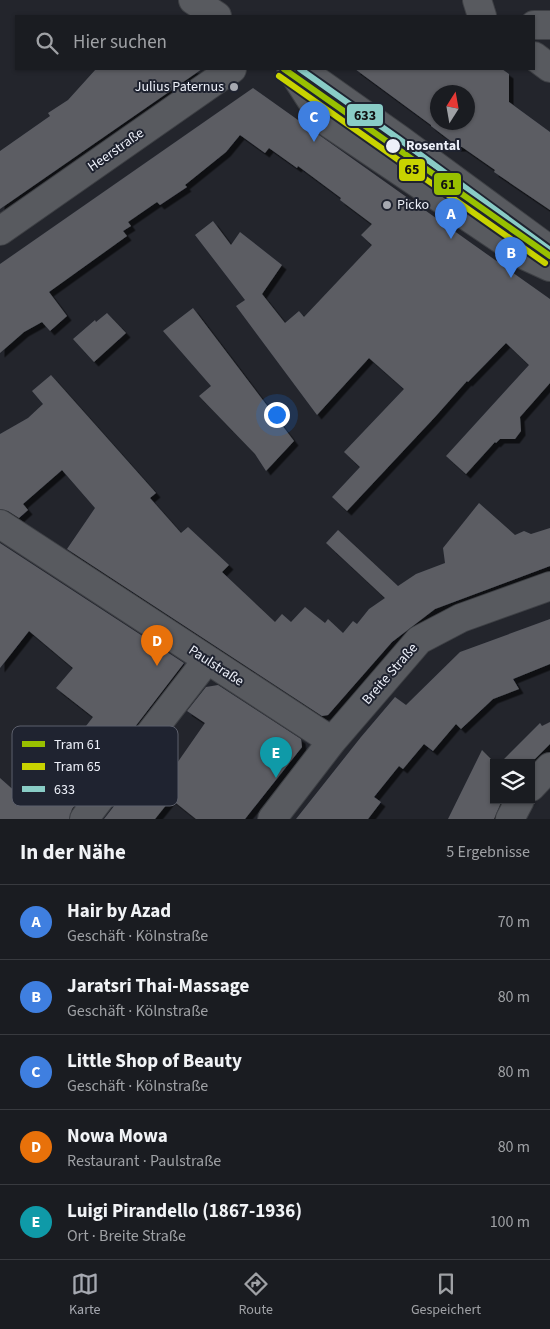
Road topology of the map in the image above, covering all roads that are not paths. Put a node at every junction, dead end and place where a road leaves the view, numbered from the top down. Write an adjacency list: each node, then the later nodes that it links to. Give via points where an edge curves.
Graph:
1 (193, 0): 3 (street)
2 (477, 0): 4 (street)
3 (216, 15)
4 (482, 15)
5 (535, 25): 6 (street)
6 (550, 25)
7 (535, 57): 8 (street)
8 (550, 68)
9 (231, 70): 12 (street, Heerstraße)
10 (292, 70): 14 (street, via 324,120 526,256)
11 (301, 70): 13 (street)
12 (0, 231)
13 (550, 250)
14 (550, 266)
15 (0, 524): 17 (street, Paulstraße)
16 (550, 586): 19 (street, Breite Straße, via 461,618 420,640)
17 (207, 660): 18 (street); 19 (street, Paulstraße)
18 (156, 726)
19 (332, 741): 25 (street, Breite Straße)
20 (550, 767): 21 (street)
21 (535, 783)
22 (518, 804): 26 (street)
23 (94, 806): 24 (street)
24 (84, 819)
25 (272, 819)
26 (510, 819)

